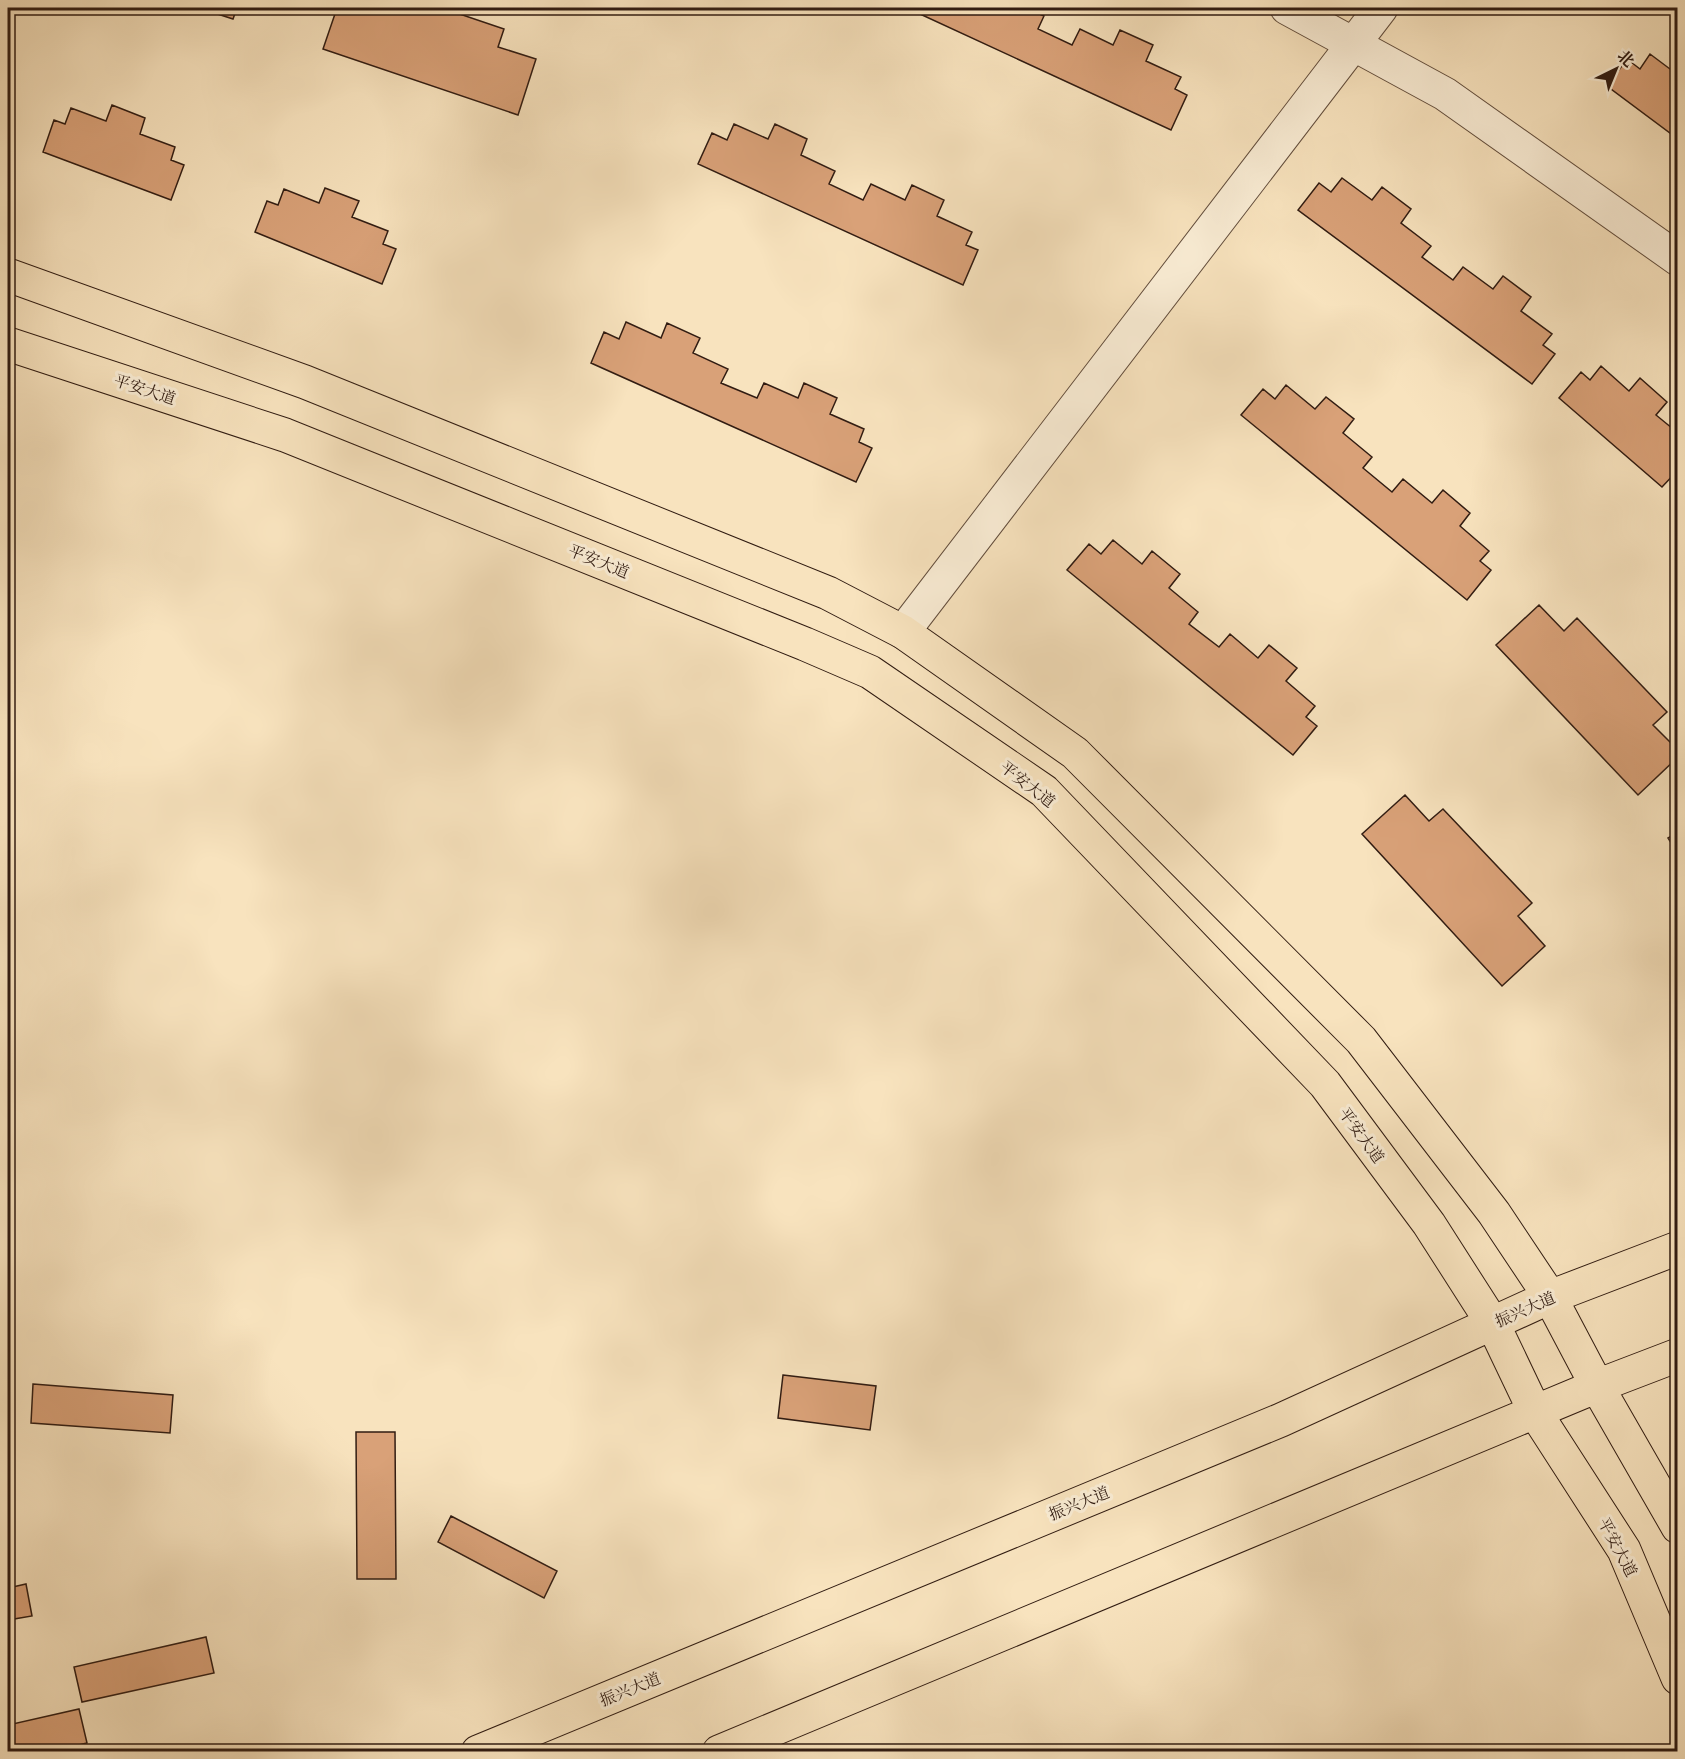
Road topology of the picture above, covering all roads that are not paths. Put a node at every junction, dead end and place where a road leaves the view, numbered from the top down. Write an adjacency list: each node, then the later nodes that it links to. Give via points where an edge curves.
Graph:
1 (1287, 8): 3 (street)
2 (1381, 8): 3 (street)
3 (1353, 44): 4 (street, via 1444,94); 7 (street)
4 (1677, 260)
5 (8, 275): 7 (main road, via 304,382 828,593)
6 (8, 345): 10 (main road, 平安大道, via 285,435 870,672 1044,791 1325,1084 1429,1224)
7 (903, 632): 9 (main road, via 1075,753 1361,1040 1494,1213)
8 (1677, 1248): 9 (main road, 振兴大道)
9 (1550, 1297): 10 (main road, 振兴大道); 12 (main road)
10 (1493, 1324): 13 (main road, 平安大道); 17 (main road, 振兴大道, via 1270,1425)
11 (1677, 1355): 12 (main road)
12 (1597, 1386): 13 (main road); 14 (main road)
13 (1535, 1412): 15 (main road, 平安大道, via 1624,1550); 16 (main road)
14 (1677, 1527)
15 (1677, 1678)
16 (751, 1745): 18 (main road)
17 (478, 1752)
18 (719, 1752)

